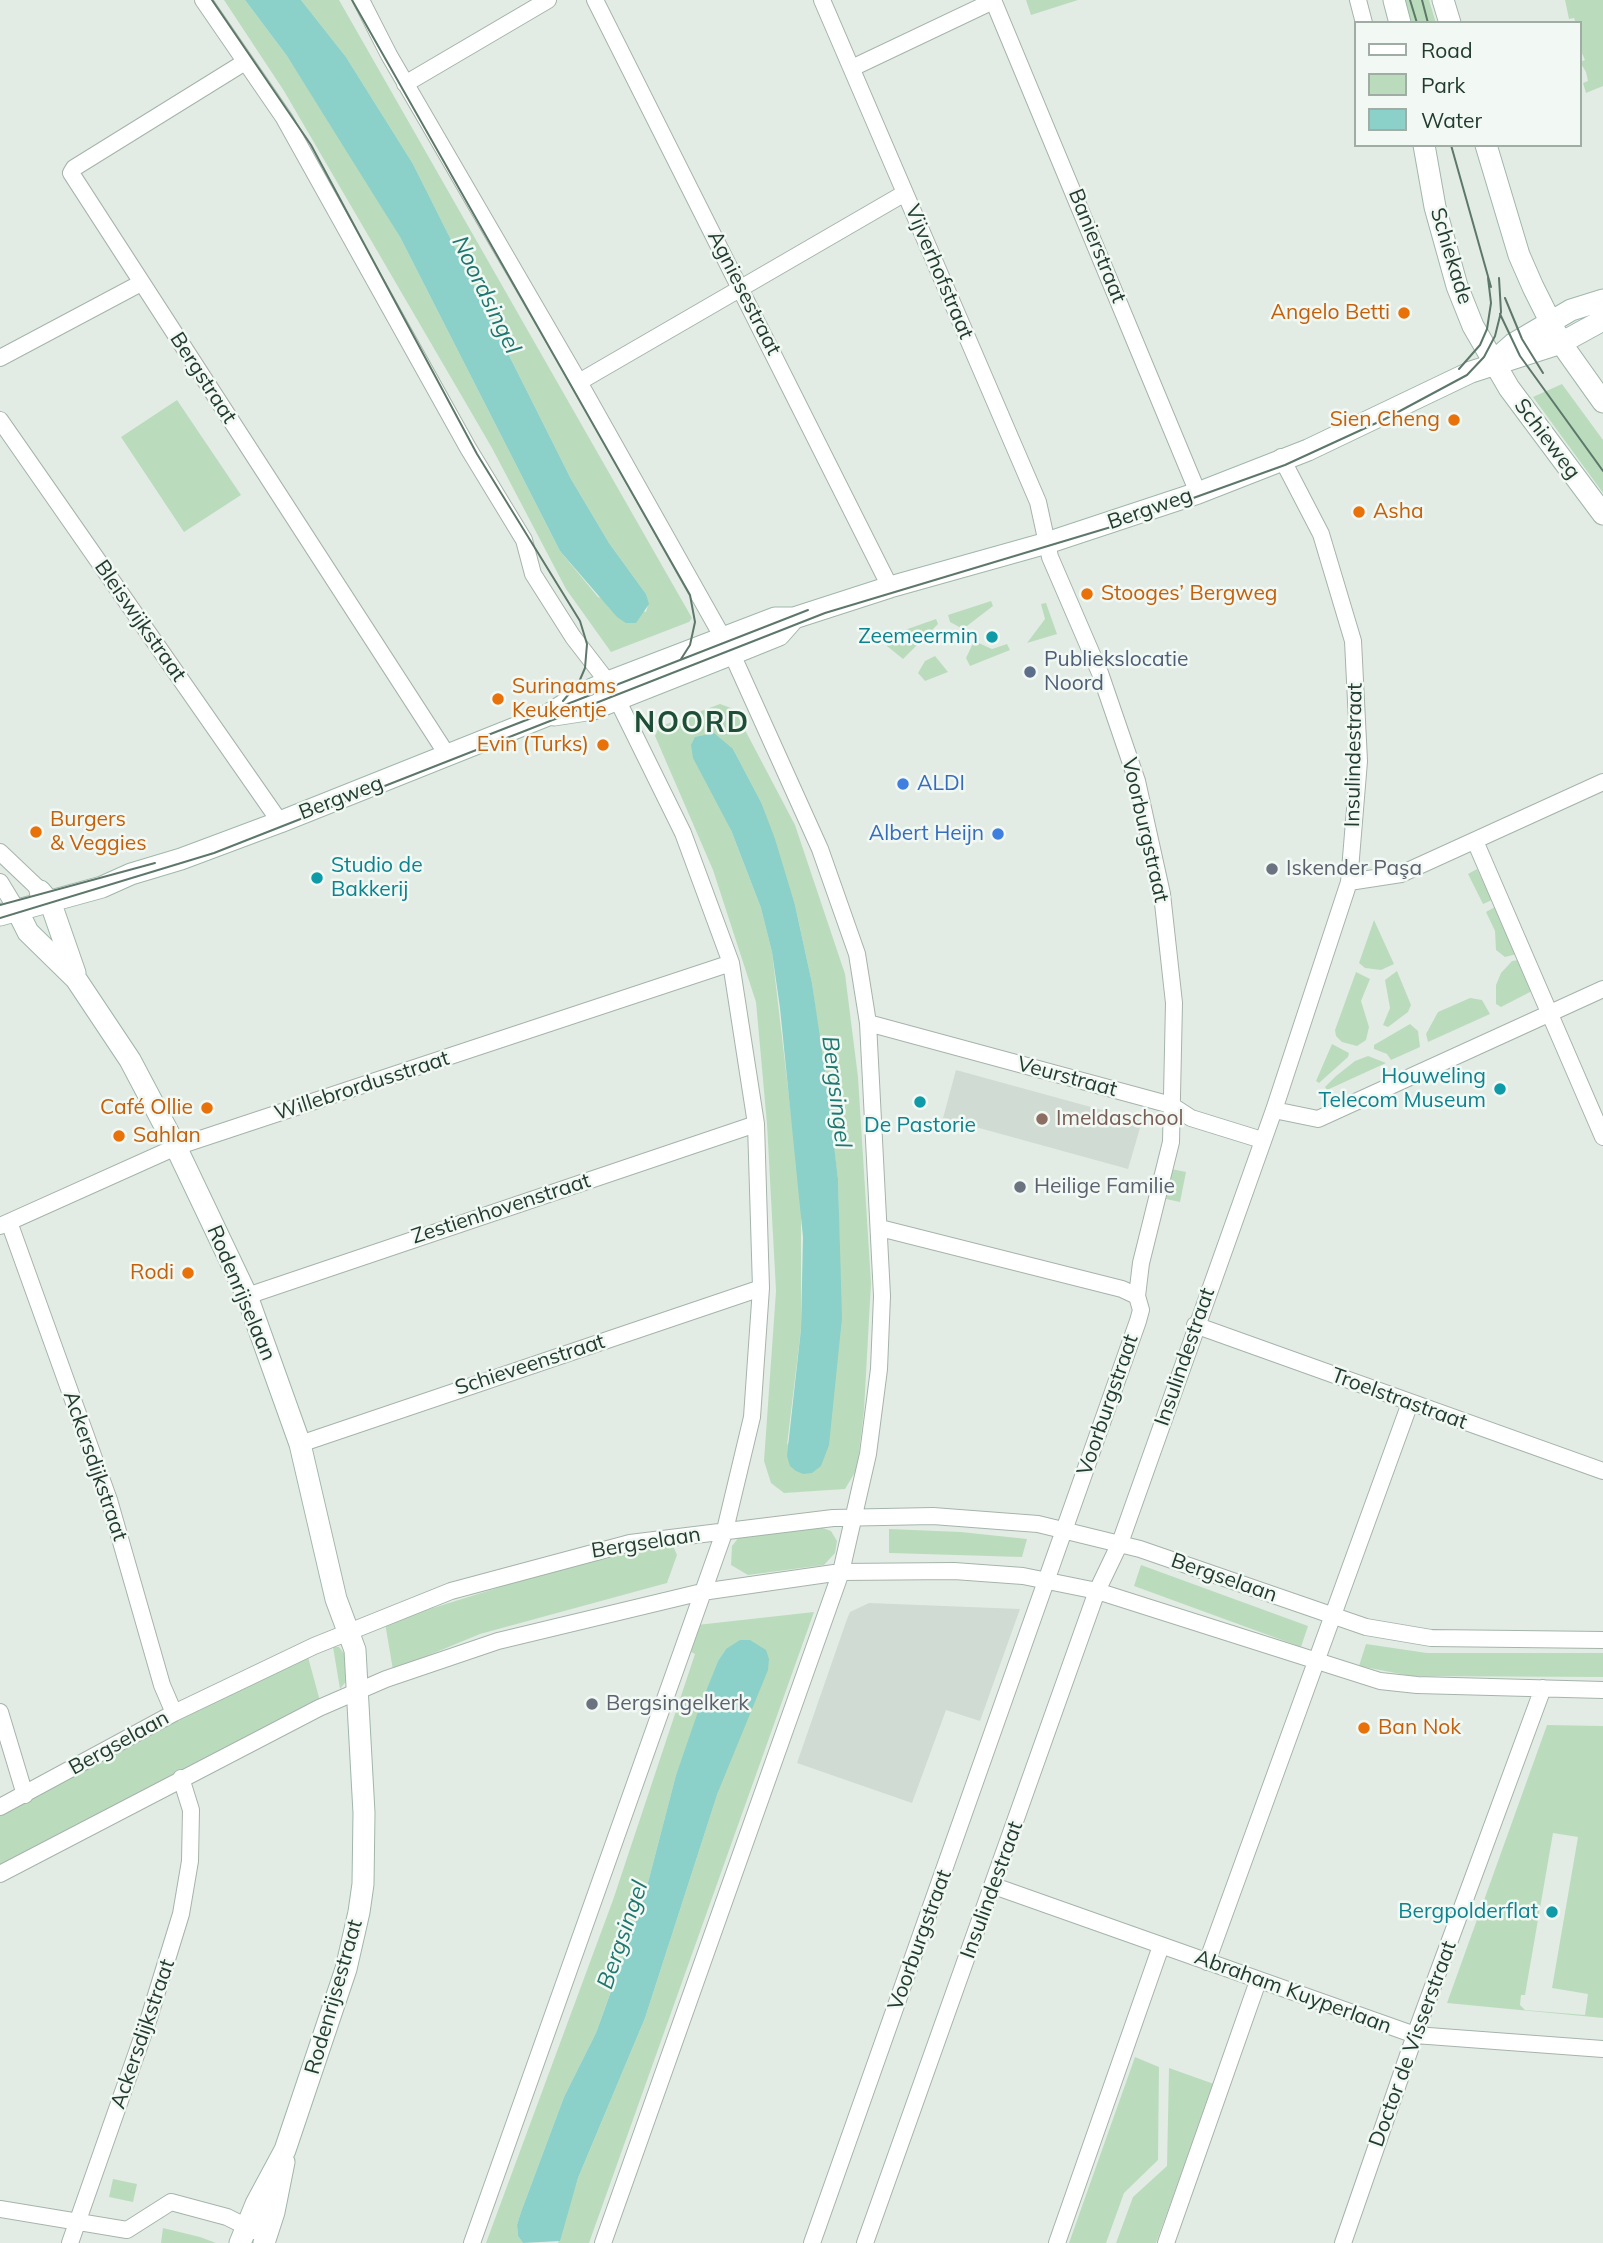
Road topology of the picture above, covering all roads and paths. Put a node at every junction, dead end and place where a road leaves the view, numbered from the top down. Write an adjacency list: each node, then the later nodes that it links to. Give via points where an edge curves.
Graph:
1 (203, 0): 13 (street)
2 (361, 0): 15 (street)
3 (548, 0): 15 (street)
4 (595, 0): 20 (street, Agniesestraat)
5 (822, 0): 14 (street, Vijverhofstraat)
6 (993, 0): 14 (street); 31 (street, Banierstraat)
7 (1358, 0): 10 (street)
8 (1394, 0): 11 (street)
9 (1443, 0): 12 (street)
10 (1363, 21)
11 (1399, 21)
12 (1449, 21)
13 (245, 62): 19 (street, Bergstraat, via 71,173); 36 (street, via 284,118 524,540 533,574)
14 (852, 68): 18 (street, Vijverhofstraat)
15 (405, 83): 27 (street)
16 (1424, 147): 26 (street, Schiekade, via 1457,286)
17 (1487, 147): 23 (street, via 1519,255)
18 (905, 193): 20 (street); 33 (street, Vijverhofstraat, via 1038,502)
19 (141, 283): 25 (street); 37 (street, Bergstraat)
20 (741, 286): 27 (street); 34 (street, Agniesestraat)
21 (1603, 300): 23 (street, via 1571,310)
22 (1603, 320): 24 (street)
23 (1551, 323): 24 (street); 26 (street, via 1513,344)
24 (1561, 343): 26 (street); 28 (street)
25 (0, 358)
26 (1492, 363): 30 (street, Bergweg); 32 (street, Schieweg)
27 (579, 382): 35 (street)
28 (1603, 402)
29 (0, 420): 39 (street, Bleiswijkstraat)
30 (1282, 459): 31 (street, Bergweg); 42 (street, Insulindestraat, via 1321,534 1353,641 1359,761)
31 (1198, 493): 33 (street, Bergweg)
32 (1603, 514)
33 (1047, 545): 34 (street, Bergweg); 50 (street, Voorburgstraat, via 1100,673 1137,781 1162,894 1174,1003)
34 (890, 587): 35 (street, Bergweg, via 794,618 775,618)
35 (726, 646): 36 (street, Bergweg); 49 (street, via 820,849 857,954)
36 (612, 691): 37 (street, Bergweg, via 581,694 548,715); 45 (street, via 683,833)
37 (448, 756): 39 (street, Bergweg)
38 (1603, 782): 40 (street)
39 (280, 822): 43 (street, Bergweg, via 102,887)
40 (1475, 841): 42 (street, via 1401,874); 48 (street)
41 (0, 852): 43 (street)
42 (1349, 882): 51 (street, Insulindestraat)
43 (45, 896): 44 (street, Bergweg); 46 (street, Rodenrijselaan)
44 (5, 901): 46 (street, Rodenrijselaan, via 28,932)
45 (731, 963): 52 (street); 55 (street, Willebrordusstraat)
46 (76, 979): 55 (street, Rodenrijselaan, via 130,1060)
47 (1603, 989): 48 (street)
48 (1548, 1014): 51 (street, via 1318,1119); 53 (street)
49 (868, 1023): 50 (street, Veurstraat); 57 (street)
50 (1171, 1105): 54 (street, Veurstraat, via 1191,1118); 60 (street, Voorburgstraat, via 1171,1142)
51 (1274, 1110): 54 (street, Insulindestraat)
52 (756, 1124): 58 (street); 59 (street, Zestienhovenstraat)
53 (1603, 1137)
54 (1262, 1140): 61 (street, Insulindestraat)
55 (176, 1147): 56 (street, Willebrordusstraat); 59 (street, Rodenrijselaan)
56 (5, 1224): 81 (street, Ackersdijkstraat, via 108,1500)
57 (880, 1228): 60 (street); 65 (street, via 879,1369 868,1454)
58 (761, 1288): 63 (street, Schieveenstraat); 66 (street, via 752,1417)
59 (247, 1296): 63 (street, Rodenrijselaan)
60 (1136, 1296): 67 (street, Voorburgstraat, via 1141,1310 1138,1321)
61 (1195, 1325): 62 (street, Troelstrastraat); 68 (street, Insulindestraat)
62 (1410, 1403): 64 (street, Troelstrastraat); 73 (street)
63 (300, 1444): 74 (street, Rodenrijselaan, via 336,1600)
64 (1603, 1471)
65 (853, 1517): 66 (street, Bergselaan); 67 (street, Bergselaan, via 990,1518); 69 (street)
66 (725, 1530): 72 (street); 74 (street, Bergselaan, via 594,1550 451,1591)
67 (1064, 1531): 68 (street, Bergselaan); 70 (street, Voorburgstraat)
68 (1119, 1543): 71 (street, Insulindestraat); 73 (street, Bergselaan)
69 (841, 1572): 70 (street, via 978,1572); 72 (street); 99 (street)
70 (1048, 1581): 71 (street); 100 (street, Voorburgstraat)
71 (1097, 1591): 76 (street); 86 (street, Insulindestraat)
72 (702, 1592): 78 (street, via 498,1641); 98 (street)
73 (1332, 1616): 75 (street, Bergselaan, via 1431,1638); 76 (street)
74 (349, 1632): 78 (street, Rodenrijsestraat); 81 (street, Bergselaan)
75 (1603, 1640)
76 (1318, 1663): 77 (street, via 1380,1681); 88 (street)
77 (1543, 1688): 79 (street); 90 (street, Doctor de Visserstraat)
78 (359, 1690): 82 (street); 92 (street, Rodenrijsestraat, via 365,1855 359,1912 330,2020)
79 (1603, 1690)
80 (0, 1712): 83 (street)
81 (174, 1713): 83 (street, Bergselaan)
82 (181, 1778): 85 (street); 94 (street, Ackersdijkstraat, via 191,1810 190,1861 181,1914)
83 (26, 1795): 84 (street, Bergselaan)
84 (0, 1808)
85 (0, 1874)
86 (994, 1886): 87 (street, Abraham Kuyperlaan); 101 (street, Insulindestraat)
87 (1161, 1946): 88 (street, Abraham Kuyperlaan); 102 (street)
88 (1207, 1962): 89 (street, Abraham Kuyperlaan)
89 (1258, 1981): 90 (street, Abraham Kuyperlaan); 103 (street)
90 (1415, 2035): 91 (street, Abraham Kuyperlaan); 104 (street, Doctor de Visserstraat)
91 (1603, 2049)
92 (285, 2150): 95 (street, Rodenrijsestraat); 96 (street, Rodenrijsestraat)
93 (0, 2208): 94 (street)
94 (78, 2221): 95 (street, via 127,2230 171,2202 206,2210); 97 (street, Ackersdijkstraat)
95 (243, 2234): 96 (street)
96 (265, 2240)
97 (70, 2243)
98 (472, 2243)
99 (603, 2243)
100 (812, 2243)
101 (865, 2243)
102 (1057, 2243)
103 (1166, 2243)
104 (1343, 2243)

